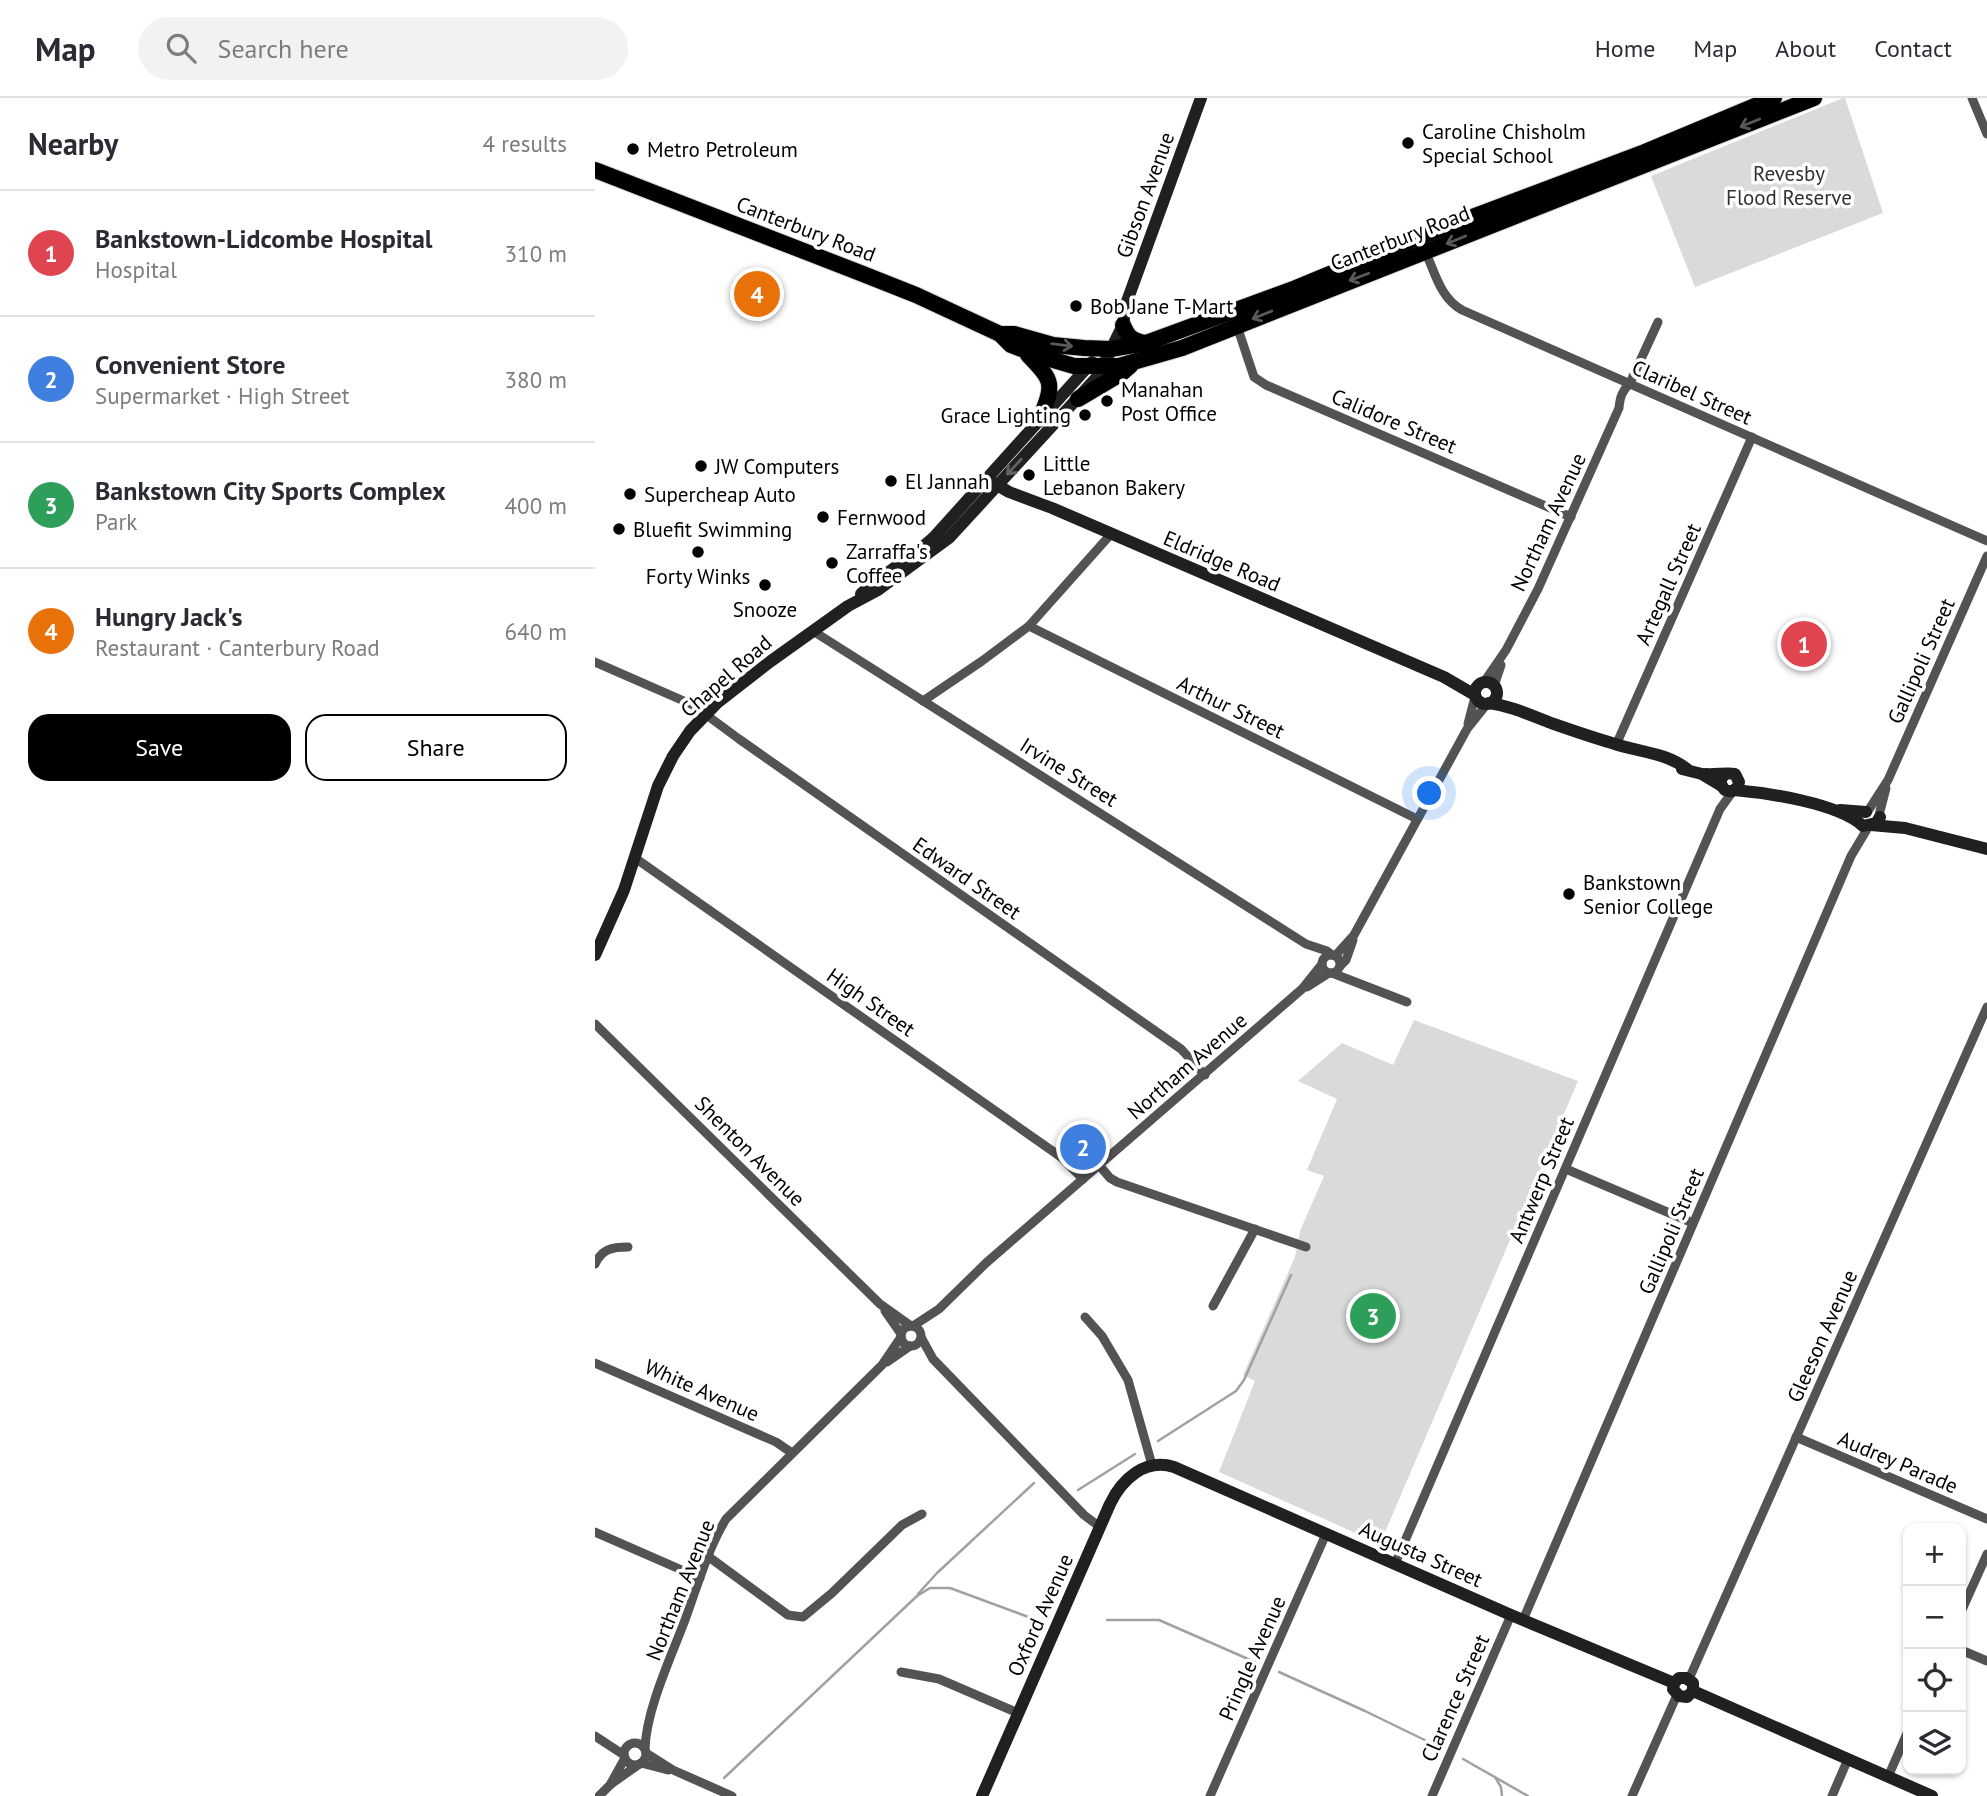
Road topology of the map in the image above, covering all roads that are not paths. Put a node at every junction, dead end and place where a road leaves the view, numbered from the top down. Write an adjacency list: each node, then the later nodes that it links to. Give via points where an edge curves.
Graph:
1 (1201, 98): 8 (street, Gibson Avenue)
2 (1814, 98): 7 (highway, Canterbury Road, one-way to 7)
3 (1972, 98): 5 (street)
4 (1767, 99): 7 (highway, Canterbury Road)
5 (1987, 134)
6 (595, 170): 12 (highway, Canterbury Road, via 885,283)
7 (1422, 244): 11 (highway, Canterbury Road, one-way to 11); 13 (highway, Canterbury Road); 18 (street, Claribel Street, via 1442,290 1456,307)
8 (1126, 304): 10 (street, Gibson Avenue); 14 (street, Gibson Avenue)
9 (1658, 322): 18 (street, Northam Avenue)
10 (1122, 325): 13 (highway, via 1132,339); 14 (street, Gibson Avenue)
11 (1237, 326): 16 (highway, Canterbury Road); 23 (street, Calidore Street, via 1254,377 1266,385)
12 (1000, 334): 14 (highway, Canterbury Road, one-way to 14, via 1053,345); 15 (highway, Canterbury Road)
13 (1146, 343): 14 (highway, Canterbury Road)
14 (1107, 349): 17 (street, Gibson Avenue)
15 (1024, 350): 17 (highway, Canterbury Road, via 1057,362); 20 (highway, via 1050,385)
16 (1135, 362): 17 (highway, Canterbury Road); 19 (highway)
17 (1095, 367): 19 (street, Chapel Road, via 1098,376); 20 (street, Chapel Road)
18 (1630, 383): 21 (street, Claribel Street); 23 (street, Northam Avenue)
19 (1077, 399): 22 (street, Chapel Road, one-way to 22)
20 (1040, 419): 22 (street, Chapel Road)
21 (1752, 437): 25 (street, Claribel Street); 36 (street, Artegall Street)
22 (992, 482): 24 (street, Eldridge Road); 28 (street, Chapel Road, via 963,524 943,543)
23 (1571, 517): 30 (street, Northam Avenue)
24 (1111, 534): 27 (street); 30 (street, Eldridge Road, via 1444,677)
25 (1987, 541)
26 (1987, 556): 39 (street, Gallipoli Street)
27 (1029, 626): 31 (street); 38 (street, Arthur Street)
28 (813, 631): 31 (street, Irvine Street); 34 (street, Chapel Road)
29 (595, 662): 34 (street, Edward Street)
30 (1484, 689): 32 (street, via 1495,699); 33 (street, Eldridge Road); 35 (street, Northam Avenue)
31 (923, 701): 43 (street, Irvine Street)
32 (1488, 703): 33 (street, Eldridge Road); 35 (street, Northam Avenue)
33 (1519, 710): 36 (street, Eldridge Road)
34 (706, 714): 41 (street, Chapel Road, via 664,771); 52 (street, Edward Street, via 1181,1049)
35 (1467, 729): 38 (street, Northam Avenue)
36 (1616, 745): 37 (street, Eldridge Road, via 1677,761)
37 (1729, 785): 39 (street, Eldridge Road); 54 (street, Antwerp Street)
38 (1417, 819): 42 (street, Northam Avenue)
39 (1869, 819): 40 (street, Eldridge Road); 56 (street, Gallipoli Street)
40 (1987, 849)
41 (635, 858): 44 (street, Chapel Road); 55 (street, High Street, via 1061,1157)
42 (1354, 934): 45 (street, Northam Avenue); 47 (street, Northam Avenue, via 1346,960)
43 (1306, 944): 45 (street, Irvine Street); 46 (street, Irvine Street)
44 (597, 947)
45 (1333, 956): 46 (street); 47 (street, via 1339,960)
46 (1322, 963): 47 (street, via 1323,969); 48 (street, Northam Avenue)
47 (1335, 970): 48 (street, Northam Avenue); 49 (street)
48 (1302, 989): 52 (street, Northam Avenue)
49 (1408, 1002)
50 (1987, 1007): 72 (street, Gleeson Avenue)
51 (595, 1024): 61 (street, Shenton Avenue)
52 (1205, 1075): 53 (street, Northam Avenue)
53 (1099, 1166): 55 (street, Northam Avenue); 57 (street, via 1122,1183)
54 (1566, 1169): 56 (street); 82 (street, Antwerp Street)
55 (1083, 1179): 63 (street, Northam Avenue)
56 (1693, 1223): 85 (street, Gallipoli Street)
57 (1255, 1229): 59 (street); 62 (street)
58 (628, 1247): 60 (street, via 605,1250)
59 (1305, 1247)
60 (595, 1264)
61 (880, 1304): 65 (street, Shenton Avenue); 66 (street, Shenton Avenue)
62 (1213, 1306)
63 (939, 1309): 65 (street, Northam Avenue); 67 (street, Northam Avenue)
64 (1085, 1317): 74 (street, via 1128,1380)
65 (912, 1326): 66 (street, via 905,1327); 67 (street, via 919,1328)
66 (901, 1336): 68 (street); 71 (street, Northam Avenue)
67 (922, 1338): 68 (street); 69 (street)
68 (910, 1346): 69 (street); 71 (street, Northam Avenue)
69 (933, 1359): 77 (street)
70 (595, 1363): 73 (street, White Avenue)
71 (882, 1365): 73 (street, Northam Avenue)
72 (1796, 1437): 76 (street, Audrey Parade); 89 (street, Gleeson Avenue)
73 (792, 1452): 81 (street, Northam Avenue, via 726,1519)
74 (1151, 1465): 77 (street, Oxford Avenue, via 1121,1487); 79 (street, Augusta Street, via 1174,1467)
75 (922, 1514): 81 (street, via 902,1525 803,1617 788,1615)
76 (1987, 1519)
77 (1100, 1527): 91 (street, Oxford Avenue)
78 (595, 1532): 83 (street)
79 (1326, 1534): 82 (street, Augusta Street); 106 (street, Pringle Avenue)
80 (1987, 1553): 84 (street)
81 (709, 1557): 83 (street, Northam Avenue)
82 (1395, 1564): 85 (street, Augusta Street)
83 (701, 1578): 92 (street, Northam Avenue)
84 (1966, 1601)
85 (1517, 1617): 90 (street, Augusta Street); 107 (street, Clarence Street)
86 (1966, 1652): 87 (street)
87 (1987, 1661)
88 (901, 1672): 91 (street, via 940,1679)
89 (1691, 1685): 90 (street, via 1684,1697); 98 (street, via 1702,1697)
90 (1676, 1689): 108 (street)
91 (1018, 1713): 105 (street, Oxford Avenue)
92 (648, 1721): 95 (street, Northam Avenue); 96 (street, Northam Avenue)
93 (598, 1737): 95 (street); 97 (street)
94 (1903, 1742): 101 (street)
95 (632, 1743): 96 (street); 97 (street)
96 (646, 1751): 99 (street); 100 (street)
97 (624, 1757): 99 (street); 102 (street)
98 (1848, 1759): 101 (street); 109 (street)
99 (639, 1764): 100 (street); 102 (street)
100 (673, 1770): 104 (street)
101 (1888, 1777): 110 (street)
102 (610, 1785): 103 (street)
103 (599, 1796)
104 (732, 1796)
105 (982, 1796)
106 (1210, 1796)
107 (1431, 1796)
108 (1632, 1796)
109 (1832, 1796)
110 (1932, 1796)

